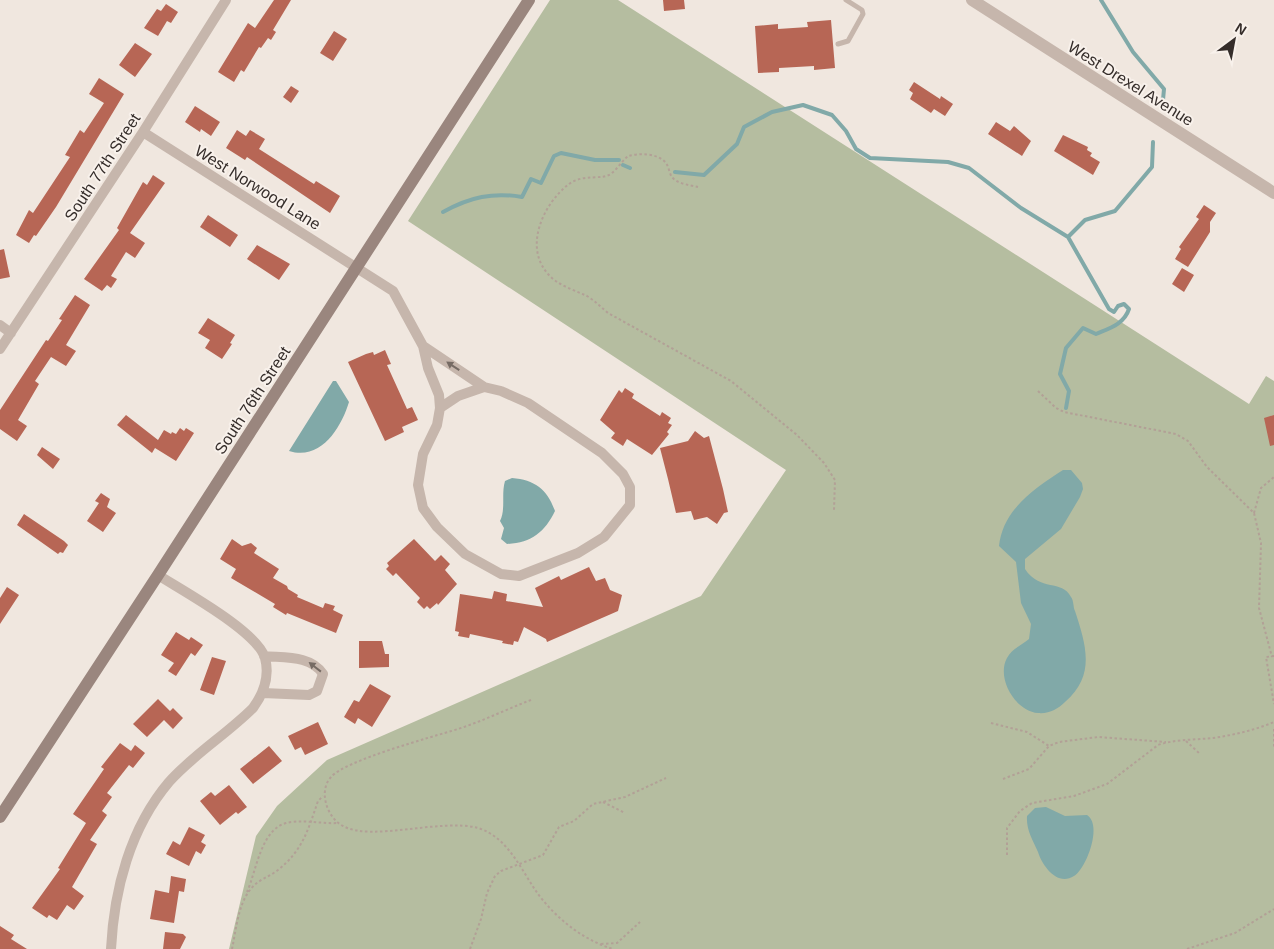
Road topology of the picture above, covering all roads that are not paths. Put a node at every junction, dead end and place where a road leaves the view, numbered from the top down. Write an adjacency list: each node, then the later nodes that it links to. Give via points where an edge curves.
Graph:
1 (226, 0): 6 (street, South 77th Street)
2 (529, 0): 8 (main road, South 76th Street)
3 (846, 0): 5 (lane, via 863,14 848,41)
4 (972, 0): 7 (street, West Drexel Avenue)
5 (838, 44)
6 (143, 132): 8 (street, West Norwood Lane); 10 (street, South 77th Street)
7 (1274, 193)
8 (357, 268): 11 (street, West Norwood Lane, via 393,291); 15 (main road, South 76th Street)
9 (0, 325): 10 (street)
10 (11, 333): 12 (street, South 77th Street)
11 (423, 346): 13 (street, one-way to 11); 14 (street)
12 (0, 349)
13 (484, 387): 14 (street, via 458,396); 14 (street, via 528,404 602,453 623,474 630,487 630,505 604,537 578,553 519,576 502,574 465,554 423,508 418,485 423,454 437,426)
14 (440, 408)
15 (158, 576): 16 (street, via 249,636); 18 (main road, South 76th Street)
16 (264, 656): 17 (street, via 267,676); 17 (street, one-way to 16, via 309,696 317,691 322,674 319,668 304,660)
17 (263, 693): 19 (street, via 241,720 170,782 143,820 120,881)
18 (0, 817)
19 (111, 949)

